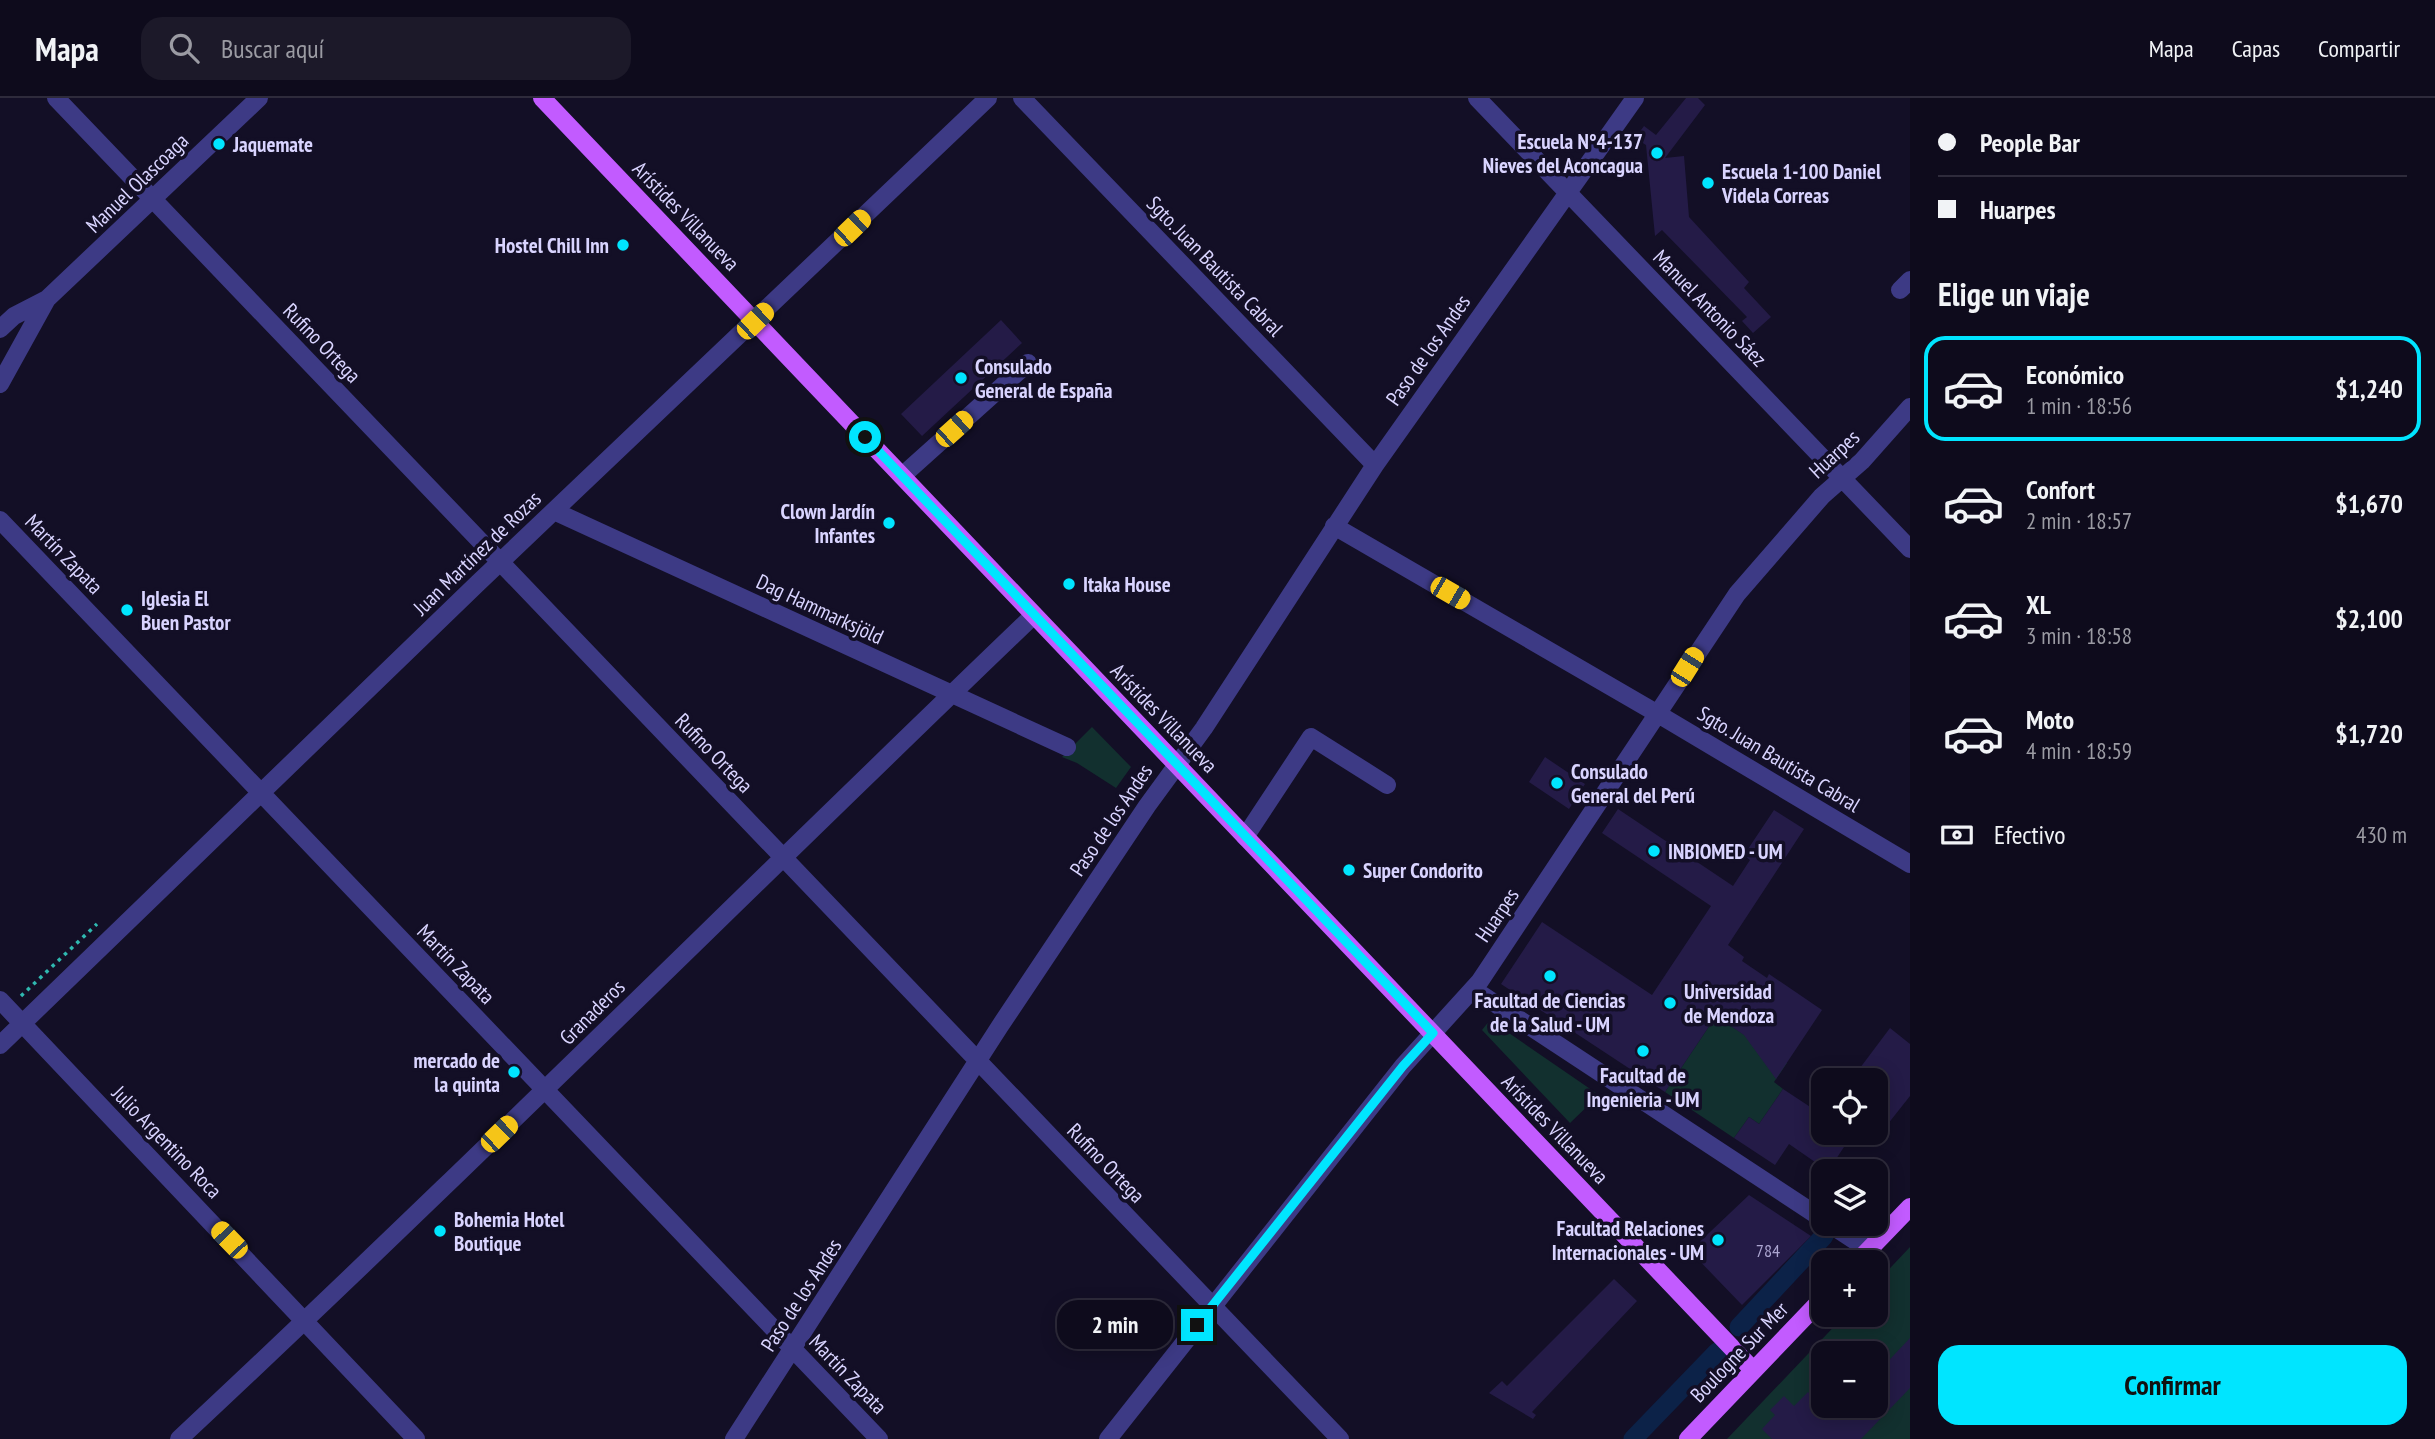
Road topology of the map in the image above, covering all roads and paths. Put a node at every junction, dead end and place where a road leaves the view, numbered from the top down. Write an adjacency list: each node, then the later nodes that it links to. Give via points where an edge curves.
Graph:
1 (56, 98): 9 (street, Rufino Ortega)
2 (259, 98): 9 (street, Manuel Olascoaga)
3 (542, 98): 11 (main road, Arístides Villanueva)
4 (988, 98): 11 (street, Juan Martínez de Rozas)
5 (1022, 98): 16 (street, Sgto. Juan Bautista Cabral)
6 (1477, 98): 8 (street, Manuel Antonio Sáez)
7 (1635, 98): 8 (street, Paso de los Andes)
8 (1567, 192): 16 (street, Paso de los Andes); 18 (street, Manuel Antonio Sáez)
9 (153, 199): 10 (street, Manuel Olascoaga); 23 (street, Rufino Ortega)
10 (47, 299): 12 (street, Manuel Olascoaga); 14 (street, Manuel Olascoaga)
11 (755, 321): 17 (main road, Arístides Villanueva); 19 (street, Juan Martínez de Rozas)
12 (0, 329)
13 (1028, 363): 17 (street)
14 (0, 384)
15 (1910, 407): 18 (street, Huarpes)
16 (1375, 466): 21 (street, Paso de los Andes)
17 (902, 476): 24 (main road, Arístides Villanueva)
18 (1842, 479): 22 (street, Manuel Antonio Sáez); 26 (street, Huarpes, via 1737,594)
19 (554, 511): 23 (street, Juan Martínez de Rozas); 25 (street, Dag Hammarksjöld)
20 (0, 520): 30 (street, Martín Zapata)
21 (1334, 526): 26 (street, Sgto. Juan Bautista Cabral); 28 (street, Paso de los Andes)
22 (1910, 549)
23 (500, 562): 30 (street, Juan Martínez de Rozas); 32 (street, Rufino Ortega)
24 (1034, 615): 25 (street, Granaderos); 28 (main road, Arístides Villanueva)
25 (951, 694): 27 (street, Dag Hammarksjöld); 32 (street, Granaderos)
26 (1658, 714): 33 (street, Sgto. Juan Bautista Cabral); 34 (street, Huarpes)
27 (1067, 747)
28 (1177, 765): 31 (main road, Arístides Villanueva); 39 (street, Paso de los Andes)
29 (1387, 785): 31 (street, via 1311,737)
30 (261, 793): 36 (street, Juan Martínez de Rozas); 40 (street, Martín Zapata)
31 (1245, 837): 37 (main road, Arístides Villanueva)
32 (782, 856): 39 (street, Rufino Ortega); 40 (street, Granaderos)
33 (1910, 864)
34 (1473, 989): 37 (street, Huarpes); 42 (street)
35 (0, 999): 36 (street, Julio Argentino Roca)
36 (22, 1023): 38 (street, Juan Martínez de Rozas); 48 (street, Julio Argentino Roca)
37 (1433, 1033): 46 (street, Huarpes); 50 (main road, Arístides Villanueva)
38 (0, 1045)
39 (978, 1061): 46 (street, Rufino Ortega); 49 (street, Paso de los Andes)
40 (545, 1090): 48 (street, Granaderos); 49 (street, Martín Zapata)
41 (1910, 1208): 45 (main road)
42 (1811, 1211)
43 (1842, 1236): 44 (street)
44 (1857, 1250)
45 (1869, 1250)
46 (1212, 1306): 55 (street, Huarpes); 56 (street, Rufino Ortega)
47 (1811, 1310): 50 (main road, Boulogne Sur Mer)
48 (306, 1321): 51 (street, Granaderos); 52 (street, Julio Argentino Roca)
49 (793, 1350): 53 (street, Paso de los Andes); 54 (street, Martín Zapata)
50 (1753, 1370): 57 (main road, Boulogne Sur Mer)
51 (179, 1439)
52 (416, 1439)
53 (734, 1439)
54 (879, 1439)
55 (1108, 1439)
56 (1340, 1439)
57 (1688, 1439)

